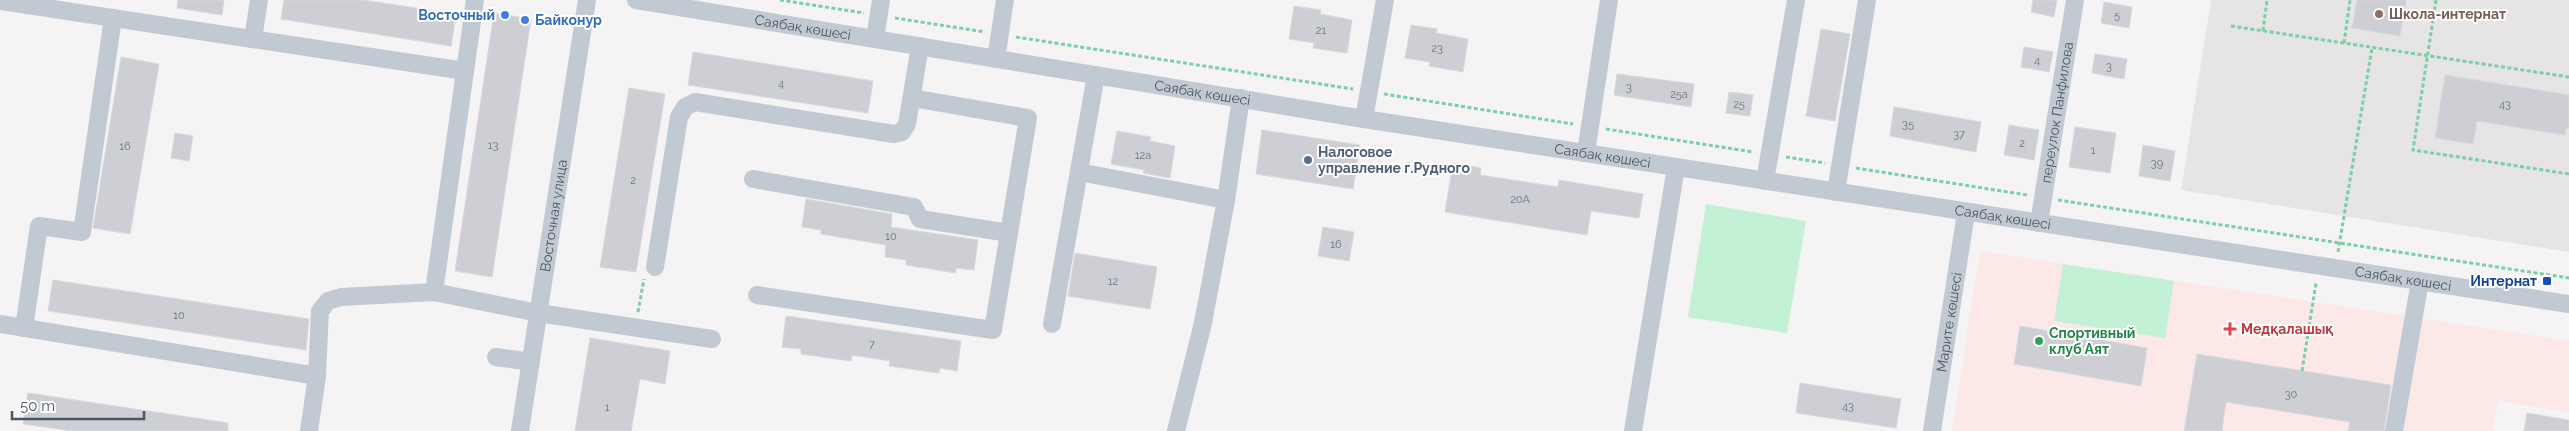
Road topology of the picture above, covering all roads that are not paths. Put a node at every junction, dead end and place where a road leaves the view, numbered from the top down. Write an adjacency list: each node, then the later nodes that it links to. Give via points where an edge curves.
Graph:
1 (260, 0): 14 (street)
2 (475, 0): 18 (street)
3 (587, 0): 38 (street, Восточная улица)
4 (636, 0): 15 (street, Саябақ көшесі)
5 (1005, 0): 17 (street)
6 (1385, 0): 22 (street)
7 (1609, 0): 23 (street)
8 (1796, 0): 27 (street)
9 (1867, 0): 28 (street)
10 (2076, 0): 31 (street, переулок Панфилова)
11 (0, 1): 13 (street)
12 (880, 8): 15 (street)
13 (113, 18): 14 (street); 41 (street, via 82,232 39,226)
14 (253, 39): 18 (street)
15 (875, 39): 16 (street, Саябақ көшесі)
16 (920, 46): 17 (street, Саябақ көшесі); 20 (street)
17 (996, 59): 19 (street, Саябақ көшесі)
18 (465, 71): 35 (street)
19 (1096, 75): 21 (street, Саябақ көшесі); 25 (street)
20 (912, 98): 32 (street, via 1028,118); 33 (street, via 907,124 902,132 894,134 695,102 685,107 679,117)
21 (1241, 98): 22 (street, Саябақ көшесі); 29 (street)
22 (1364, 118): 23 (street, Саябақ көшесі)
23 (1586, 153): 24 (street, Саябақ көшесі)
24 (1676, 167): 27 (street, Саябақ көшесі); 49 (street)
25 (1079, 172): 29 (street); 40 (street)
26 (753, 179): 32 (street, via 914,207 920,219)
27 (1765, 181): 28 (street, Саябақ көшесі)
28 (1836, 192): 30 (street, Саябақ көшесі)
29 (1226, 200): 48 (street, via 1202,323)
30 (1966, 213): 31 (street, Саябақ көшесі); 50 (street, Марите көшесі)
31 (2039, 224): 34 (street, Саябақ көшесі)
32 (1010, 233): 36 (street, via 993,330)
33 (655, 267)
34 (2420, 281): 37 (street, Саябақ көшесі); 51 (street)
35 (434, 292): 38 (street); 45 (street, via 341,297 328,301 320,311)
36 (756, 295)
37 (2569, 304)
38 (538, 313): 42 (street); 44 (street, Восточная улица)
39 (0, 324): 41 (street)
40 (1052, 324)
41 (24, 328): 45 (street)
42 (712, 339)
43 (496, 357): 44 (street)
44 (530, 362): 47 (street, Восточная улица)
45 (317, 376): 46 (street)
46 (309, 431)
47 (520, 431)
48 (1176, 431)
49 (1633, 431)
50 (1932, 431)
51 (2394, 431)

